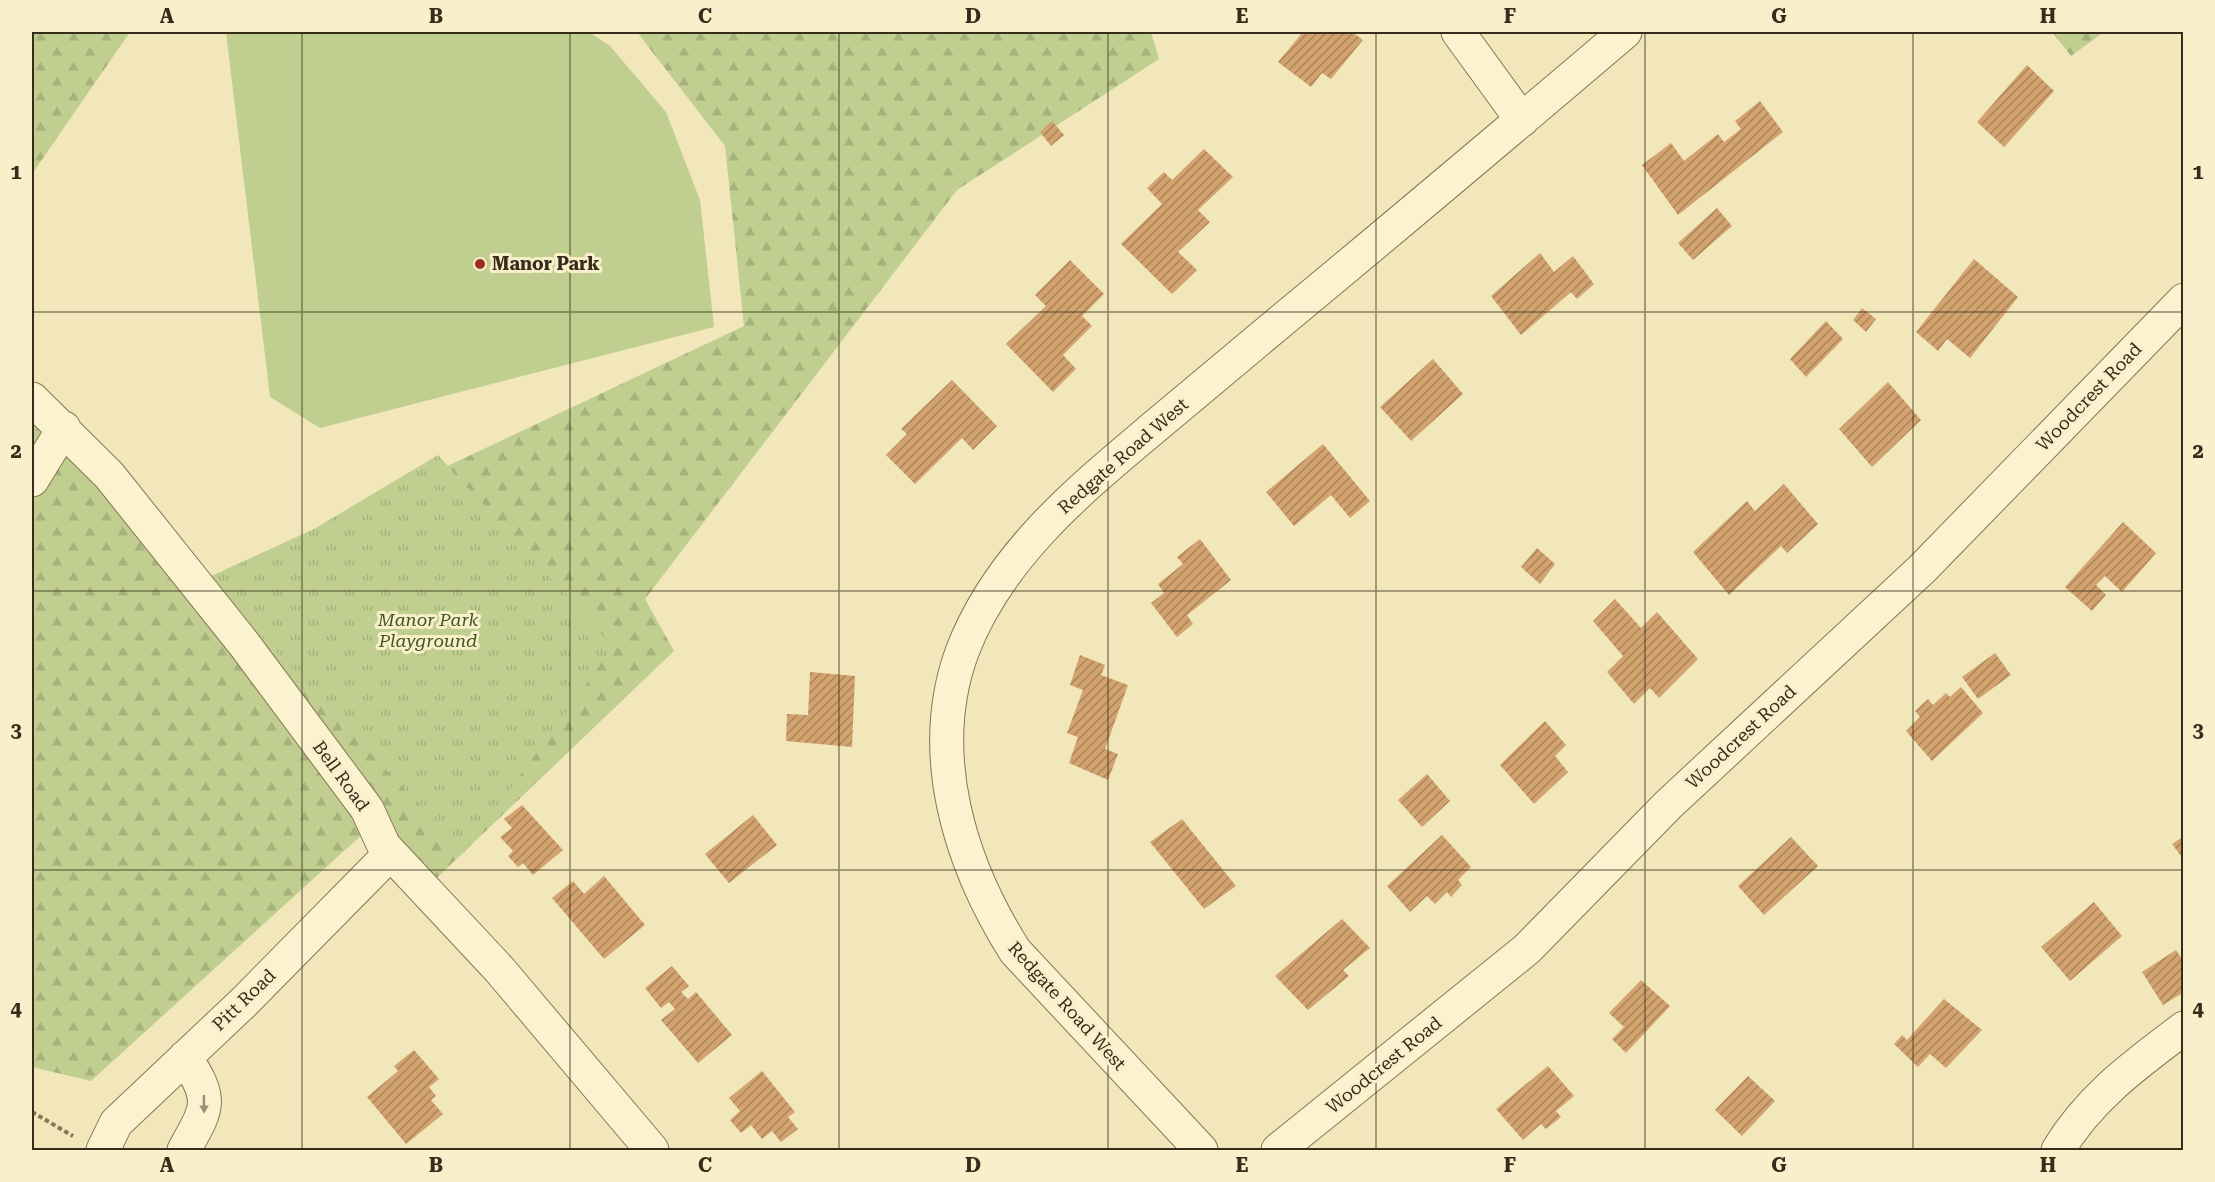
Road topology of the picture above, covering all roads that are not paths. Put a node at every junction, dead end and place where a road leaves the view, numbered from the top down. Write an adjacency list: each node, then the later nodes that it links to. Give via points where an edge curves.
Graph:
1 (1458, 32): 3 (street)
2 (1625, 32): 3 (street, Redgate Road West)
3 (1522, 120): 14 (street, Redgate Road West, via 1082,487 1000,578 980,610 961,654 950,702 947,754 952,806 971,869 992,915 1015,951)
4 (2184, 300): 15 (street, Woodcrest Road, via 1922,569 1668,805 1527,949)
5 (32, 399): 6 (street, Bell Road)
6 (64, 428): 7 (street); 8 (street, Bell Road, via 109,475 244,644 367,809)
7 (32, 480)
8 (390, 854): 10 (street, Pitt Road); 13 (street, Bell Road, via 498,969)
9 (2184, 1028): 16 (street, via 2084,1112)
10 (185, 1057): 11 (street, Pitt Road); 12 (street, one-way to 12, via 202,1083 206,1110)
11 (92, 1145)
12 (184, 1150)
13 (652, 1150)
14 (1200, 1150)
15 (1278, 1150)
16 (2058, 1150)

